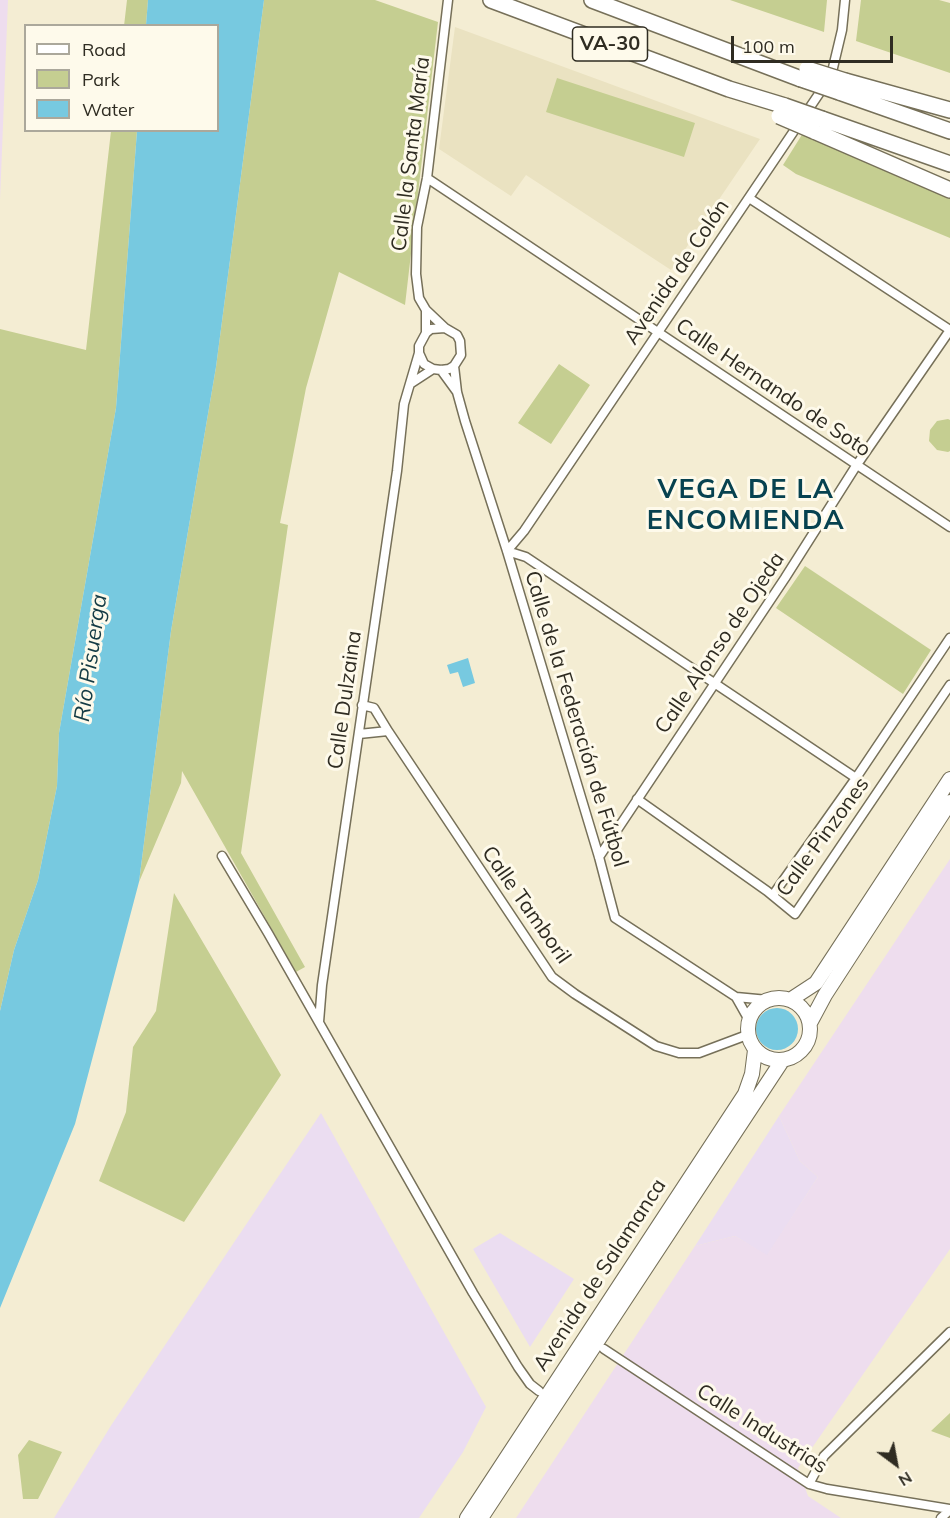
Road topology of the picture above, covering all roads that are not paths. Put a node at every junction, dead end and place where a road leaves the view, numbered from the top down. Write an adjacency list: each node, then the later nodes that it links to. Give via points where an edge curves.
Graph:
1 (448, 0): 10 (street, Calle la Santa María)
2 (491, 0): 7 (highway, VA-30, bridge)
3 (592, 0): 5 (highway, VA-30, bridge, via 763,63)
4 (845, 0): 12 (street, Avenida de Colón, via 831,76)
5 (842, 87): 6 (highway); 8 (highway, VA-30)
6 (950, 110)
7 (818, 125): 9 (highway, VA-30); 11 (highway)
8 (950, 131)
9 (950, 164)
10 (427, 178): 13 (street, Calle la Santa María, via 417,227 416,274 419,298); 16 (street, Calle Hernando de Soto)
11 (950, 190)
12 (749, 198): 15 (street); 16 (street, Avenida de Colón)
13 (426, 310): 14 (street, Calle la Santa María); 17 (street, Calle la Santa María)
14 (445, 328): 17 (street); 19 (street, via 452,330 460,341 461,355)
15 (950, 330): 23 (street, Calle Alonso de Ojeda)
16 (657, 332): 23 (street, Calle Hernando de Soto); 25 (street, Avenida de Colón)
17 (426, 333): 18 (street)
18 (419, 353): 20 (street, via 424,364); 21 (street, Calle Dulzaina)
19 (454, 366): 20 (street); 22 (street, Calle de la Federación de Fútbol)
20 (437, 370): 21 (street); 22 (street, Calle de la Federación de Fútbol)
21 (410, 384): 29 (street, Calle Dulzaina, via 404,404)
22 (457, 392): 25 (street, Calle de la Federación de Fútbol)
23 (856, 466): 24 (street, Calle Hernando de Soto); 27 (street, Calle Alonso de Ojeda)
24 (950, 527)
25 (507, 551): 27 (street, via 526,557); 37 (street, Calle de la Federación de Fútbol)
26 (950, 638): 32 (street)
27 (714, 684): 32 (street); 34 (street, Calle Alonso de Ojeda)
28 (950, 685): 38 (street, Calle Pinzones, via 795,914)
29 (363, 705): 30 (street, Calle Tamboril, via 374,708); 31 (street, Calle Dulzaina)
30 (387, 731): 31 (street); 45 (street, Calle Tamboril, via 552,977 656,1046 679,1053 699,1053)
31 (359, 734): 43 (street, Calle Dulzaina)
32 (856, 778): 38 (street)
33 (950, 779): 41 (highway, via 816,983)
34 (637, 799): 37 (street, Calle Alonso de Ojeda); 38 (street, Calle Pinzones)
35 (950, 802): 44 (highway)
36 (222, 856): 43 (street)
37 (599, 856): 39 (street, Calle de la Federación de Fútbol, via 615,918)
38 (773, 895)
39 (736, 997): 40 (street, Calle de la Federación de Fútbol); 42 (street, Calle de la Federación de Fútbol)
40 (768, 1000): 41 (highway); 42 (highway, via 754,1008)
41 (790, 1000): 44 (highway, via 801,1007)
42 (748, 1020): 45 (highway)
43 (320, 1022): 50 (street, via 473,1293 518,1367)
44 (810, 1023): 47 (highway, via 809,1039 801,1052)
45 (747, 1035): 46 (highway)
46 (755, 1050): 47 (highway, via 771,1060); 53 (highway, Avenida de Salamanca, via 745,1094)
47 (782, 1061): 54 (highway, Avenida de Salamanca)
48 (950, 1332): 51 (street, via 824,1456)
49 (604, 1349): 51 (street, Calle Industrias)
50 (539, 1391)
51 (809, 1484): 52 (street, Calle Industrias)
52 (950, 1509): 55 (street)
53 (467, 1518)
54 (481, 1518)
55 (941, 1518)

